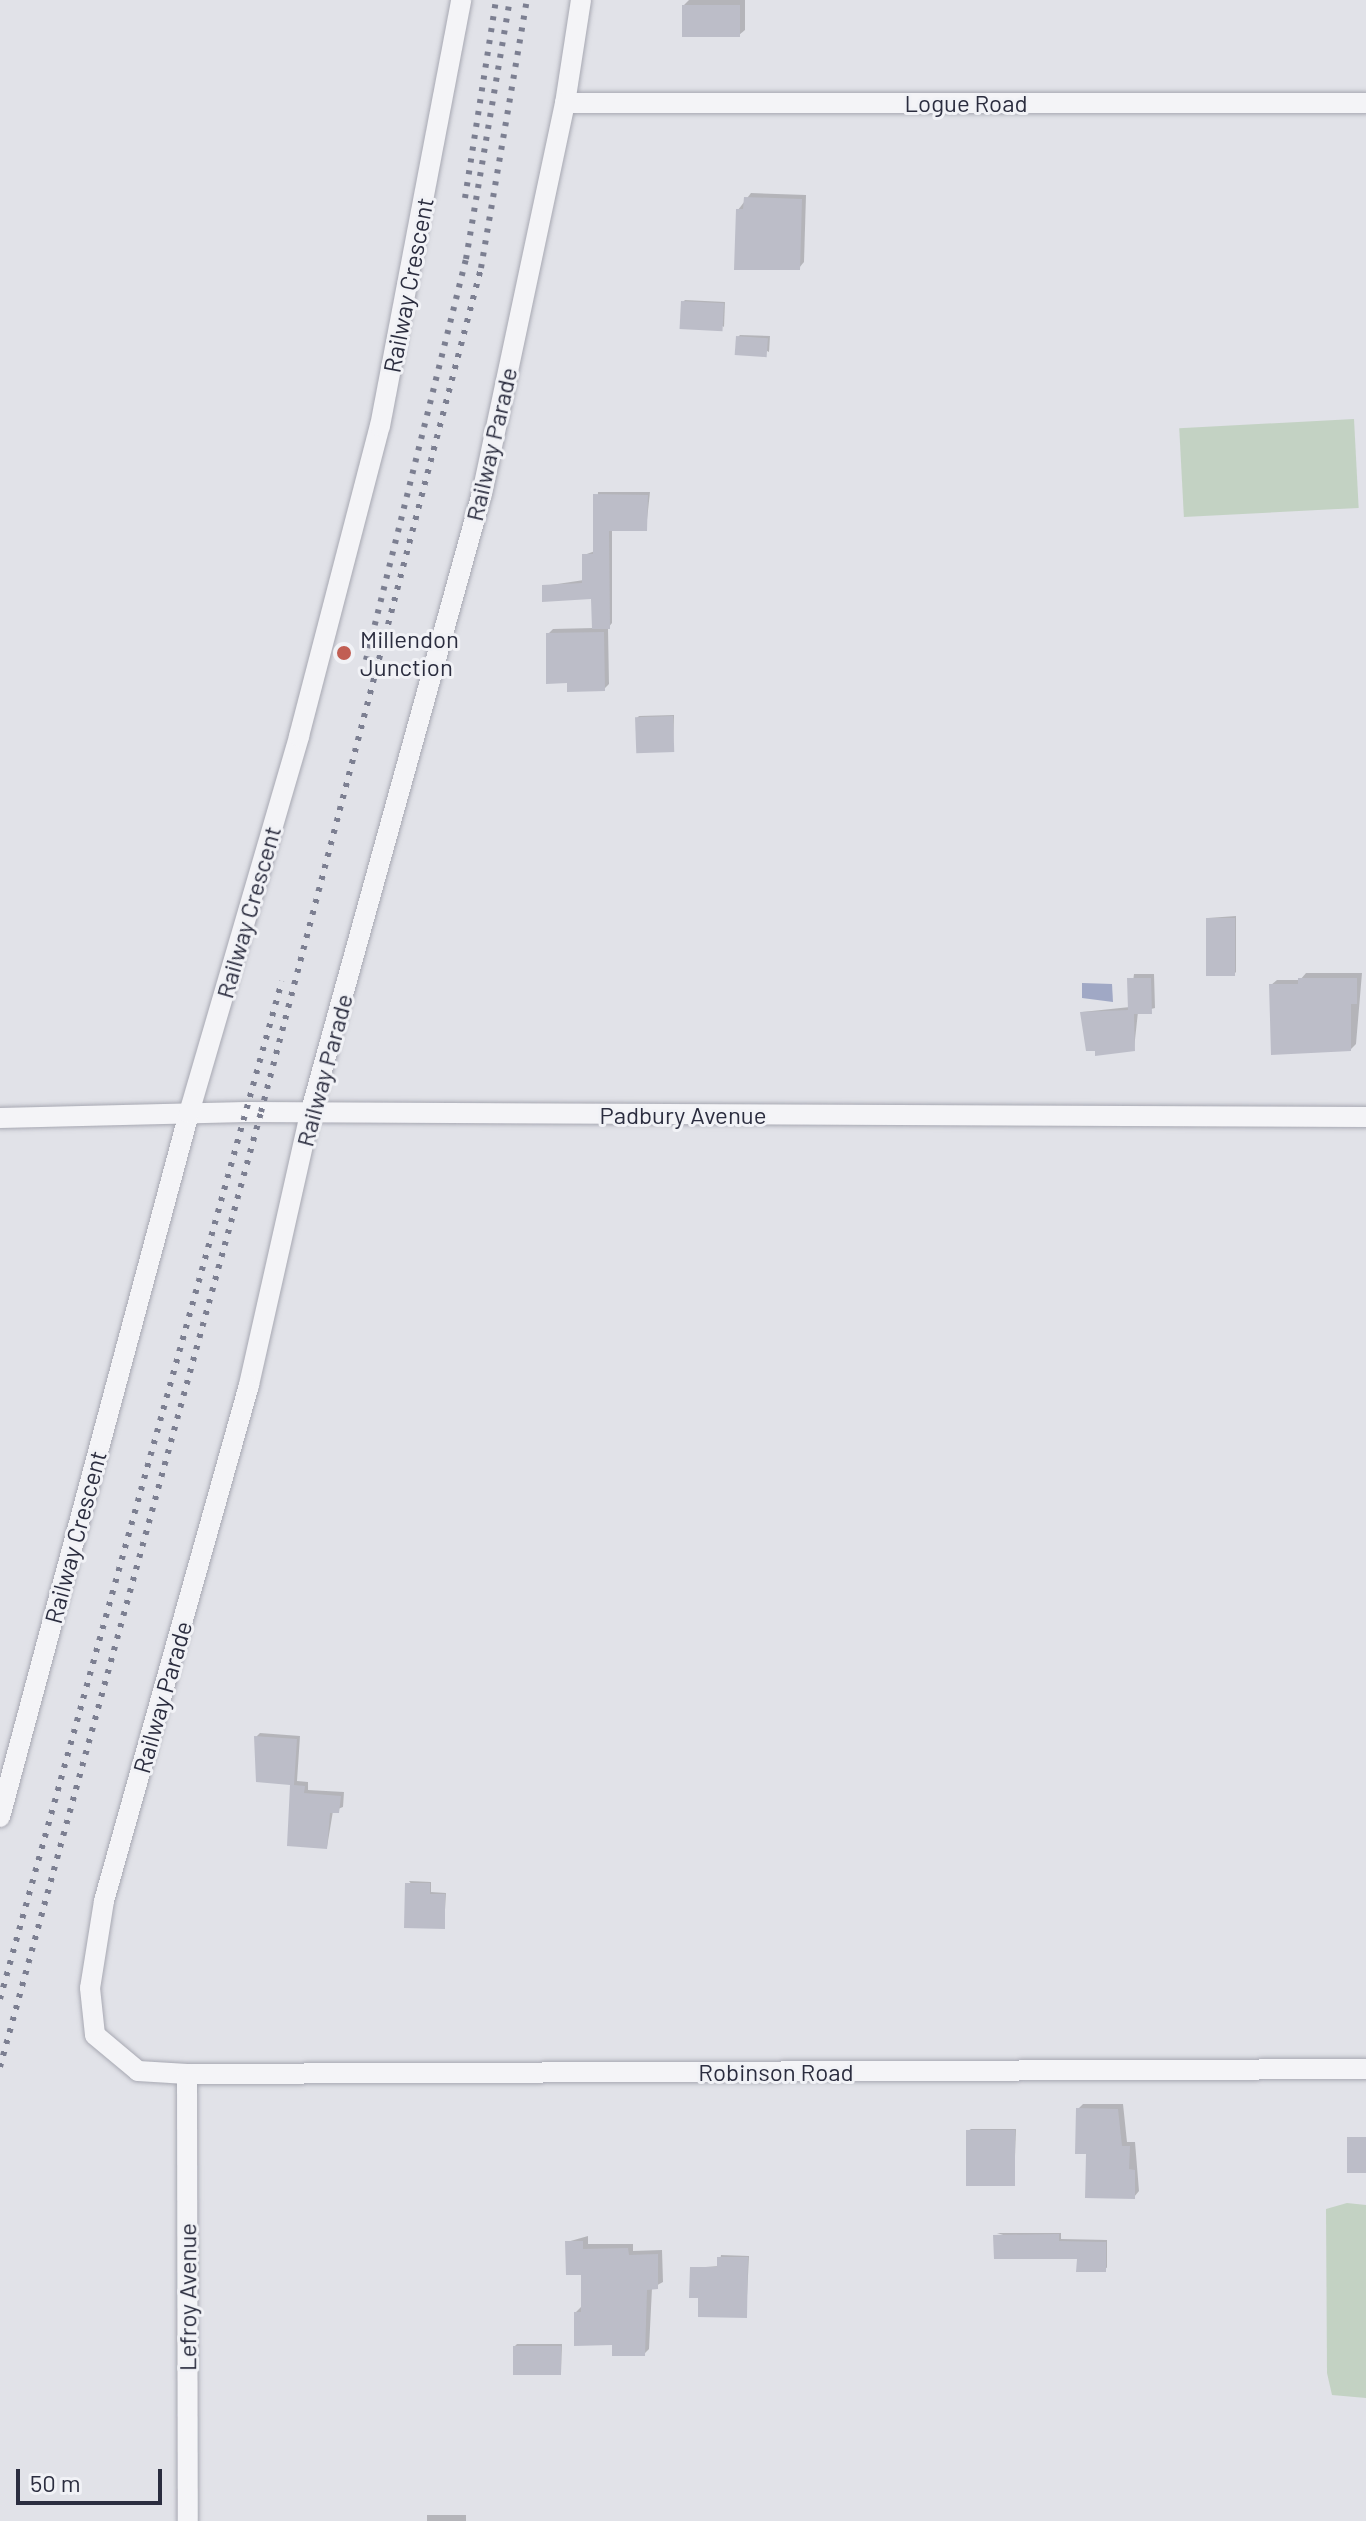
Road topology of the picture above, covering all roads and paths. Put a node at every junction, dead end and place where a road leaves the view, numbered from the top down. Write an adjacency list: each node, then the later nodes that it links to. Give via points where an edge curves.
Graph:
1 (461, 0): 5 (street, Railway Crescent, via 380,426 299,736)
2 (581, 0): 3 (street, Railway Parade)
3 (565, 103): 4 (street, Logue Road); 6 (street, Railway Parade, via 482,493)
4 (1366, 103)
5 (189, 1113): 6 (street, Padbury Avenue); 8 (street, Padbury Avenue); 9 (street, Railway Crescent)
6 (310, 1114): 7 (street, Padbury Avenue); 11 (street, Railway Parade, via 249,1385 104,1901 90,1988 95,2035 138,2071)
7 (1366, 1117)
8 (0, 1118)
9 (0, 1817)
10 (1366, 2069): 11 (street, Robinson Road)
11 (187, 2074): 12 (street, Lefroy Avenue)
12 (188, 2521)

